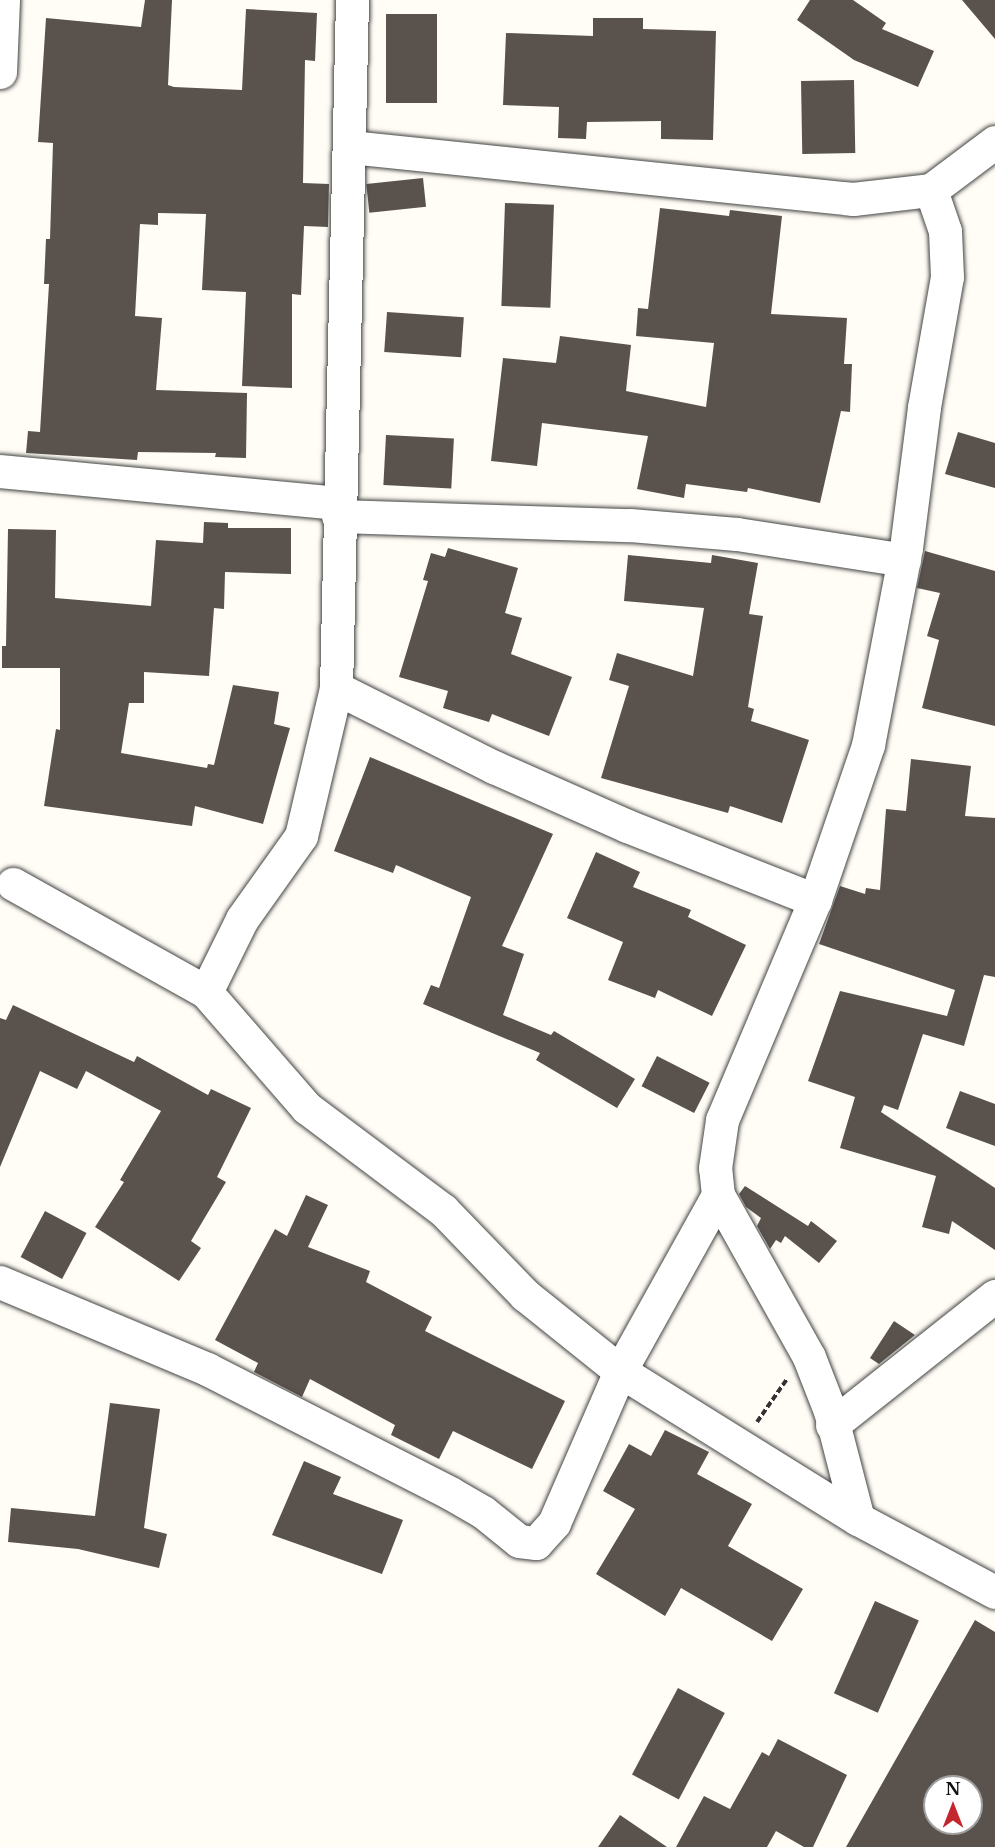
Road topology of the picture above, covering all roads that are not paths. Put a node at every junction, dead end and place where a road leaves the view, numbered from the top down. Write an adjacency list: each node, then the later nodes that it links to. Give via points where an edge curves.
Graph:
1 (3, 0): 3 (street)
2 (352, 0): 5 (street)
3 (0, 72)
4 (993, 146): 6 (street)
5 (350, 147): 6 (street, via 853,199); 8 (street)
6 (931, 190): 9 (street, via 945,231 947,277 924,407)
7 (0, 471): 8 (street)
8 (338, 510): 9 (street, via 736,534); 10 (street)
9 (904, 560): 12 (street, via 868,745)
10 (336, 688): 12 (street, via 494,767 627,826); 13 (street, via 301,836 242,919)
11 (13, 884): 13 (street)
12 (815, 900): 14 (street, via 722,1120 715,1168)
13 (206, 992): 17 (street, via 307,1108 443,1210 525,1295)
14 (718, 1195): 17 (street); 18 (street, via 809,1357)
15 (0, 1282): 17 (street, via 207,1369 450,1493 528,1543 544,1537 554,1523)
16 (995, 1296): 18 (street)
17 (620, 1371): 19 (street)
18 (832, 1425): 19 (street)
19 (858, 1519): 20 (street)
20 (995, 1592)

